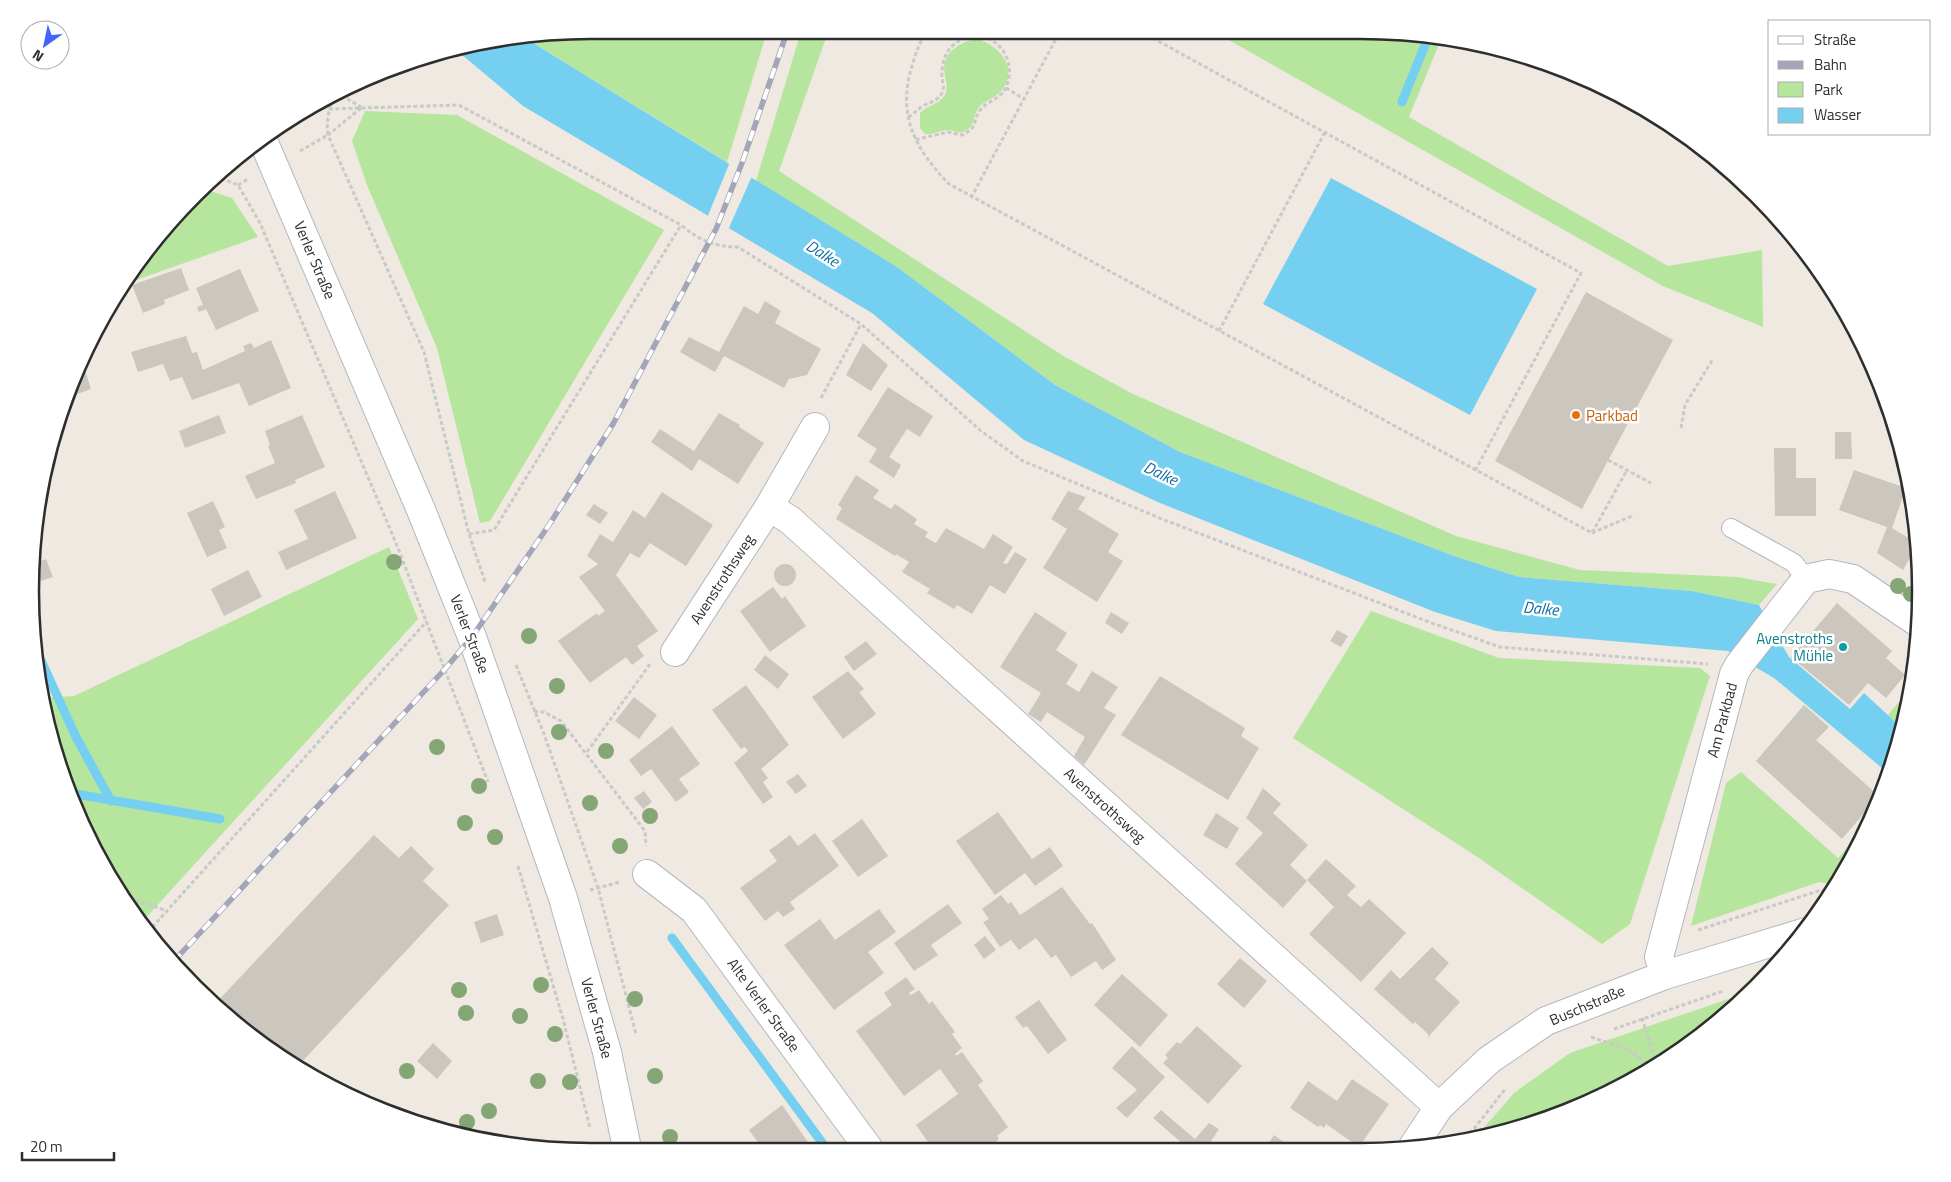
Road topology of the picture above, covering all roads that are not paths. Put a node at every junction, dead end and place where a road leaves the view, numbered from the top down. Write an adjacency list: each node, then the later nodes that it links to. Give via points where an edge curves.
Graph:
1 (265, 146): 13 (street, Verler Straße, via 472,637 563,898 607,1052)
2 (814, 427): 3 (street, Avenstrothsweg)
3 (769, 507): 7 (street, Avenstrothsweg); 11 (street, Avenstrothsweg, via 804,533)
4 (1731, 528): 5 (lane, via 1794,563)
5 (1806, 579): 6 (street, via 1829,574 1853,579); 10 (street, Am Parkbad, via 1736,670 1658,956)
6 (1911, 618)
7 (675, 652)
8 (647, 874): 14 (street, Alte Verler Straße, via 694,910)
9 (1790, 937): 10 (street, Buschstraße)
10 (1665, 975): 11 (street, Buschstraße, via 1546,1022 1489,1060)
11 (1439, 1107): 12 (street, Buschstraße)
12 (1417, 1140)
13 (626, 1143)
14 (865, 1143)

